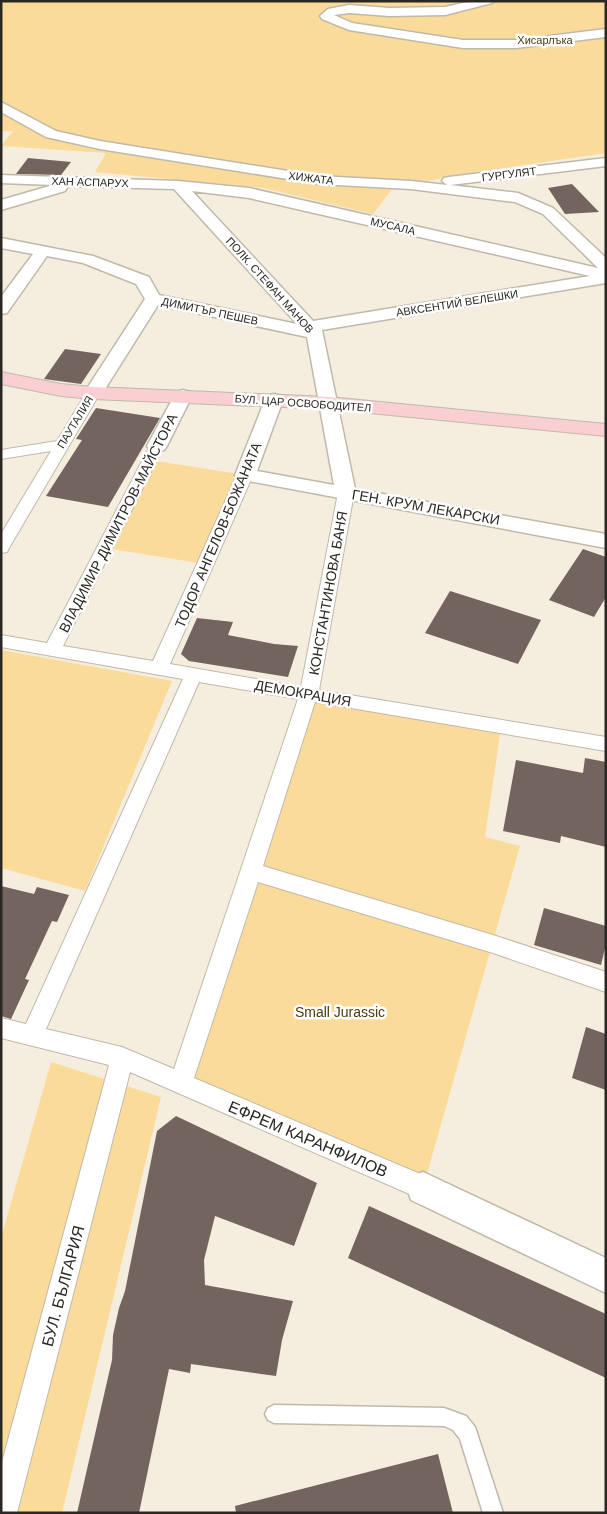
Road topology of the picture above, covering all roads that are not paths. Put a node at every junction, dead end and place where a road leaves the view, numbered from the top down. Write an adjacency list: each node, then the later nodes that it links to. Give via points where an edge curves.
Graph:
1 (488, 1): 2 (street, via 445,11 389,12 349,8 332,11 326,16 349,26 463,44 516,44)
2 (606, 33)
3 (1, 106): 8 (street, ХИЖАТА, via 52,134 100,145 319,180)
4 (606, 162): 8 (street, ГУРГУЛЯТ)
5 (1, 179): 6 (street, ХАН АСПАРУХ)
6 (81, 182): 7 (street, ХАН АСПАРУХ); 9 (street)
7 (178, 185): 13 (street, МУСАЛА, via 249,193); 17 (street, ПОЛК. СТЕФАН МАНОВ)
8 (411, 185): 12 (street, ХИЖАТА, via 518,198 548,211)
9 (1, 205)
10 (1, 243): 11 (street, ДИМИТЪР ПЕШЕВ)
11 (42, 252): 15 (street, ДИМИТЪР ПЕШЕВ, via 87,259 143,281); 16 (street)
12 (606, 267)
13 (606, 275)
14 (606, 279): 17 (street, АВКСЕНТИЙ ВЕЛЕШКИ)
15 (153, 299): 17 (street, ДИМИТЪР ПЕШЕВ); 19 (street, ПАУТАЛИЯ)
16 (1, 309)
17 (312, 330): 22 (street, ПОЛК. СТЕФАН МАНОВ)
18 (1, 378): 19 (main road, БУЛ. ЦАР ОСВОБОДИТЕЛ)
19 (92, 393): 20 (main road, БУЛ. ЦАР ОСВОБОДИТЕЛ); 24 (street, ПАУТАЛИЯ)
20 (183, 396): 21 (main road, БУЛ. ЦАР ОСВОБОДИТЕЛ); 25 (street, ВЛАДИМИР ДИМИТРОВ-МАЙСТОРА)
21 (274, 400): 22 (main road, БУЛ. ЦАР ОСВОБОДИТЕЛ); 27 (street, ТОДОР АНГЕЛОВ-БОЖАНАТА)
22 (329, 403): 23 (main road, БУЛ. ЦАР ОСВОБОДИТЕЛ); 28 (street, КОНСТАНТИНОВА БАНЯ)
23 (606, 430)
24 (62, 445): 26 (street); 30 (street, ПАУТАЛИЯ)
25 (157, 446): 32 (street, ВЛАДИМИР ДИМИТРОВ-МАЙСТОРА)
26 (1, 455)
27 (245, 475): 28 (street, ГЕН. КРУМ ЛЕКАРСКИ); 33 (street, ТОДОР АНГЕЛОВ-БОЖАНАТА)
28 (346, 493): 29 (street, ГЕН. КРУМ ЛЕКАРСКИ); 35 (street, КОНСТАНТИНОВА БАНЯ)
29 (606, 541)
30 (1, 548)
31 (1, 641): 32 (street, ДЕМОКРАЦИЯ)
32 (52, 650): 33 (street, ДЕМОКРАЦИЯ)
33 (159, 668): 34 (street, ДЕМОКРАЦИЯ)
34 (194, 674): 35 (street, ДЕМОКРАЦИЯ); 40 (street)
35 (309, 694): 36 (street, ДЕМОКРАЦИЯ); 37 (street, КОНСТАНТИНОВА БАНЯ)
36 (606, 744)
37 (252, 871): 38 (street); 42 (street, КОНСТАНТИНОВА БАНЯ)
38 (606, 982)
39 (1, 1028): 40 (street, ЕФРЕМ КАРАНФИЛОВ)
40 (32, 1036): 41 (street, ЕФРЕМ КАРАНФИЛОВ)
41 (122, 1058): 42 (street, ЕФРЕМ КАРАНФИЛОВ); 46 (street, БУЛ. БЪЛГАРИЯ)
42 (182, 1084): 43 (street, ЕФРЕМ КАРАНФИЛОВ)
43 (424, 1188): 44 (street, ЕФРЕМ КАРАНФИЛОВ)
44 (606, 1276)
45 (274, 1414): 47 (lane, via 444,1417 459,1423 468,1434)
46 (3, 1513)
47 (493, 1513)

